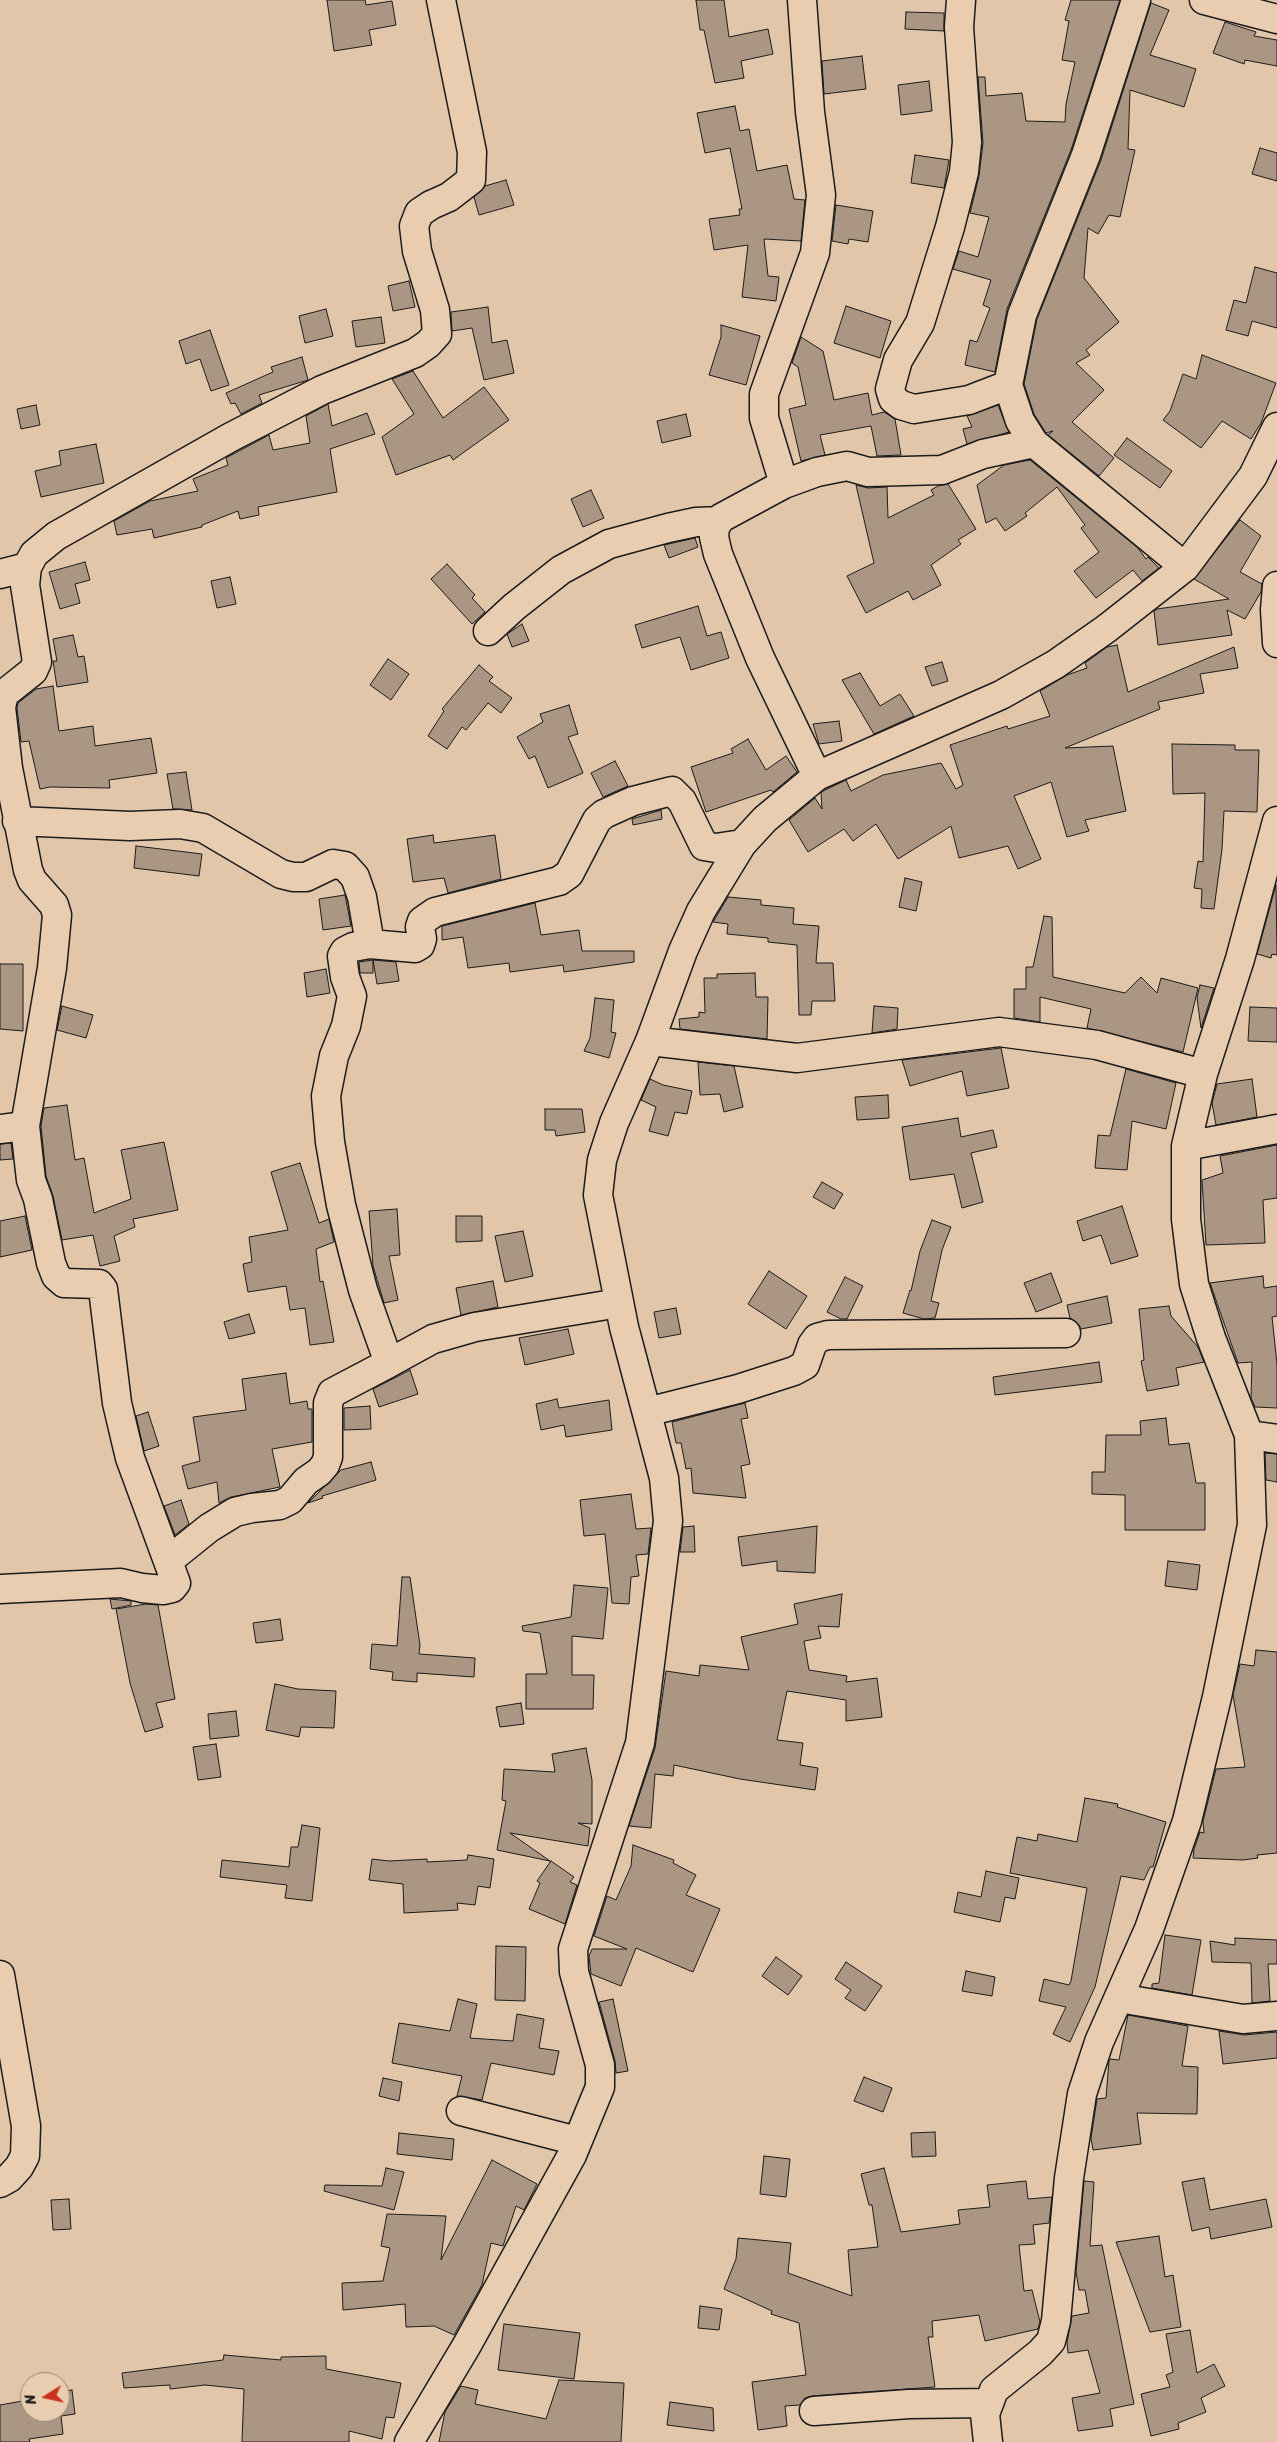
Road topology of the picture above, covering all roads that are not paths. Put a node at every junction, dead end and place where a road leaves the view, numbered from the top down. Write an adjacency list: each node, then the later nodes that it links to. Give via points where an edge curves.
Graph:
1 (441, 0): 12 (street, via 472,152 471,180 456,193 430,205 419,214 414,226 435,310 436,334 415,353 322,390 222,441 56,536 34,554)
2 (802, 0): 10 (street, via 810,112 821,195 814,253 764,394 764,418)
3 (961, 0): 7 (street, via 959,27 968,142 964,172 920,323 898,360 890,389 893,399 914,409 969,400)
4 (1136, 0): 7 (street, via 1086,155 1022,315)
5 (1204, 0): 6 (street)
6 (1277, 19)
7 (1008, 385): 9 (street, via 1020,421)
8 (1277, 427): 13 (street, via 1253,476)
9 (1034, 443): 10 (street, via 983,454 942,470 868,472 847,466); 13 (street)
10 (784, 484): 11 (street)
11 (719, 521): 16 (street, via 696,522 609,544 562,570); 18 (street, via 714,537 718,554 760,658)
12 (27, 567): 14 (street); 19 (street, via 25,585 37,662 33,671 4,694 1,707)
13 (1185, 568): 18 (street, via 1056,664 1001,695)
14 (0, 574)
15 (1277, 586): 17 (street)
16 (488, 631)
17 (1277, 644)
18 (818, 776): 21 (street, via 765,820)
19 (17, 821): 23 (street, via 130,826 180,824 203,828 226,839 281,874 306,877 333,864 345,866 355,877 362,897); 26 (street, via 32,880 54,904 57,915 52,968)
20 (1276, 832): 22 (street)
21 (742, 844): 23 (street, via 716,848 704,846 682,801 668,790 604,814 592,829 569,874 559,881 435,912 422,921 422,939 415,948); 24 (street, via 701,911 686,943)
22 (1267, 896): 25 (street, via 1240,959)
23 (370, 944): 31 (street, via 353,946 342,956 352,996 326,1096 341,1205 364,1290)
24 (650, 1041): 25 (street, via 797,1058 999,1032 1097,1045); 29 (street, via 614,1123 602,1160 598,1195)
25 (1203, 1074): 28 (street)
26 (13, 1127): 35 (street, via 38,1199 56,1276 64,1283 99,1284 103,1290 117,1403 130,1458)
27 (1277, 1129): 28 (street)
28 (1186, 1146): 33 (street, via 1186,1220 1194,1284 1211,1338)
29 (619, 1303): 31 (street, via 475,1327 433,1339); 32 (street)
30 (1066, 1333): 32 (street, via 828,1334 817,1338 805,1365 794,1371)
31 (389, 1363): 35 (street, via 332,1393 328,1402 328,1457 325,1465 290,1500 280,1505 235,1512)
32 (646, 1412): 41 (street, via 664,1478 668,1522 640,1743 573,1950 574,1972 600,2065 600,2087)
33 (1249, 1435): 34 (street); 38 (street, via 1252,1525 1217,1697 1187,1821 1149,1929)
34 (1277, 1439)
35 (168, 1561): 36 (street, via 176,1584 163,1590 121,1583)
36 (0, 1590)
37 (0, 1975): 42 (street, via 26,2126 25,2156 20,2168)
38 (1119, 1998): 39 (street, via 1243,2019); 43 (street, via 1099,2042 1082,2094 1051,2341 1040,2354 994,2390)
39 (1277, 2016)
40 (461, 2111): 41 (street)
41 (578, 2142): 45 (street, via 466,2345)
42 (0, 2183)
43 (986, 2408): 44 (street, via 909,2404); 46 (street)
44 (814, 2411)
45 (408, 2442)
46 (988, 2442)

